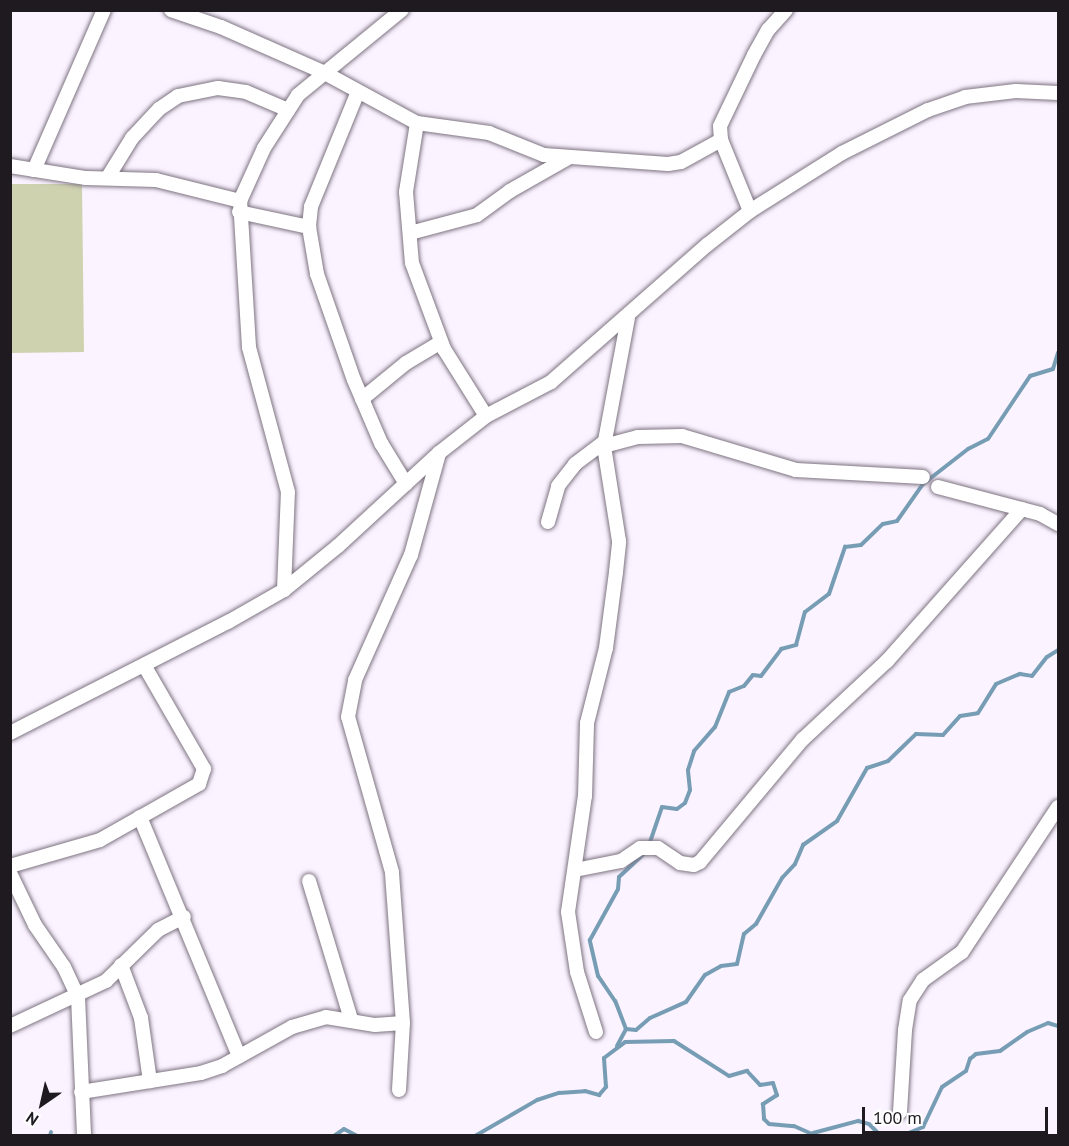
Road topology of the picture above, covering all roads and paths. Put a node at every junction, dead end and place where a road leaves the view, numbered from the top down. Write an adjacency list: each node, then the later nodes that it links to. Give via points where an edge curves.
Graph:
1 (104, 10): 13 (street)
2 (171, 10): 5 (street, via 222,27)
3 (402, 10): 5 (street)
4 (786, 10): 10 (street, via 768,30 737,87 720,126)
5 (323, 72): 7 (street); 8 (street)
6 (1059, 93): 16 (street, via 990,93 928,110 842,153)
7 (357, 94): 9 (street); 17 (street, via 311,207)
8 (288, 110): 14 (street, via 218,88 178,96 132,138); 15 (street, via 264,148)
9 (417, 123): 11 (street, via 489,133 544,155); 18 (street, via 406,192)
10 (721, 140): 11 (street, via 681,162); 16 (street)
11 (568, 158): 18 (street, via 477,215)
12 (10, 166): 13 (street)
13 (34, 170): 14 (street, via 86,178)
14 (108, 177): 15 (street, via 156,180)
15 (240, 207): 17 (street); 31 (street, via 249,347 288,492)
16 (750, 211): 19 (street)
17 (309, 227): 21 (street, via 320,285)
18 (410, 232): 20 (street, via 412,262)
19 (628, 318): 22 (street, via 551,382); 23 (street)
20 (441, 342): 21 (street, via 406,363); 22 (street)
21 (362, 399): 26 (street, via 381,443)
22 (486, 416): 24 (street)
23 (605, 444): 25 (street, via 638,437 682,436 796,470); 29 (street, via 575,464 558,486); 37 (street, via 619,541 606,648 587,723 585,796)
24 (439, 453): 26 (street); 44 (street, via 411,555 355,680 348,717 392,872)
25 (923, 477)
26 (406, 484): 31 (street)
27 (938, 487): 28 (street)
28 (1022, 509): 30 (street); 37 (street, via 887,660 802,740 700,862 680,863 658,849 640,848 621,861)
29 (548, 522)
30 (1059, 524)
31 (284, 590): 32 (street)
32 (144, 665): 33 (street); 35 (street, via 204,769 199,784)
33 (10, 733)
34 (1059, 807): 51 (street, via 962,952 923,980 910,1000 904,1030)
35 (140, 817): 36 (street, via 100,840); 40 (street)
36 (10, 866)
37 (575, 870): 46 (street, via 568,912 571,940)
38 (10, 873): 42 (street, via 35,925 64,967)
39 (309, 881): 43 (street)
40 (184, 917): 41 (street, via 158,930); 47 (street)
41 (121, 965): 42 (street, via 106,981); 48 (street, via 141,1018)
42 (78, 997): 45 (street); 50 (street)
43 (351, 1019): 44 (street, via 375,1025); 47 (street, via 326,1017 292,1027)
44 (403, 1023): 49 (street)
45 (10, 1026)
46 (596, 1032)
47 (239, 1056): 48 (street, via 201,1073)
48 (150, 1081): 50 (street)
49 (399, 1090)
50 (81, 1092): 52 (street)
51 (900, 1112)
52 (84, 1136)

